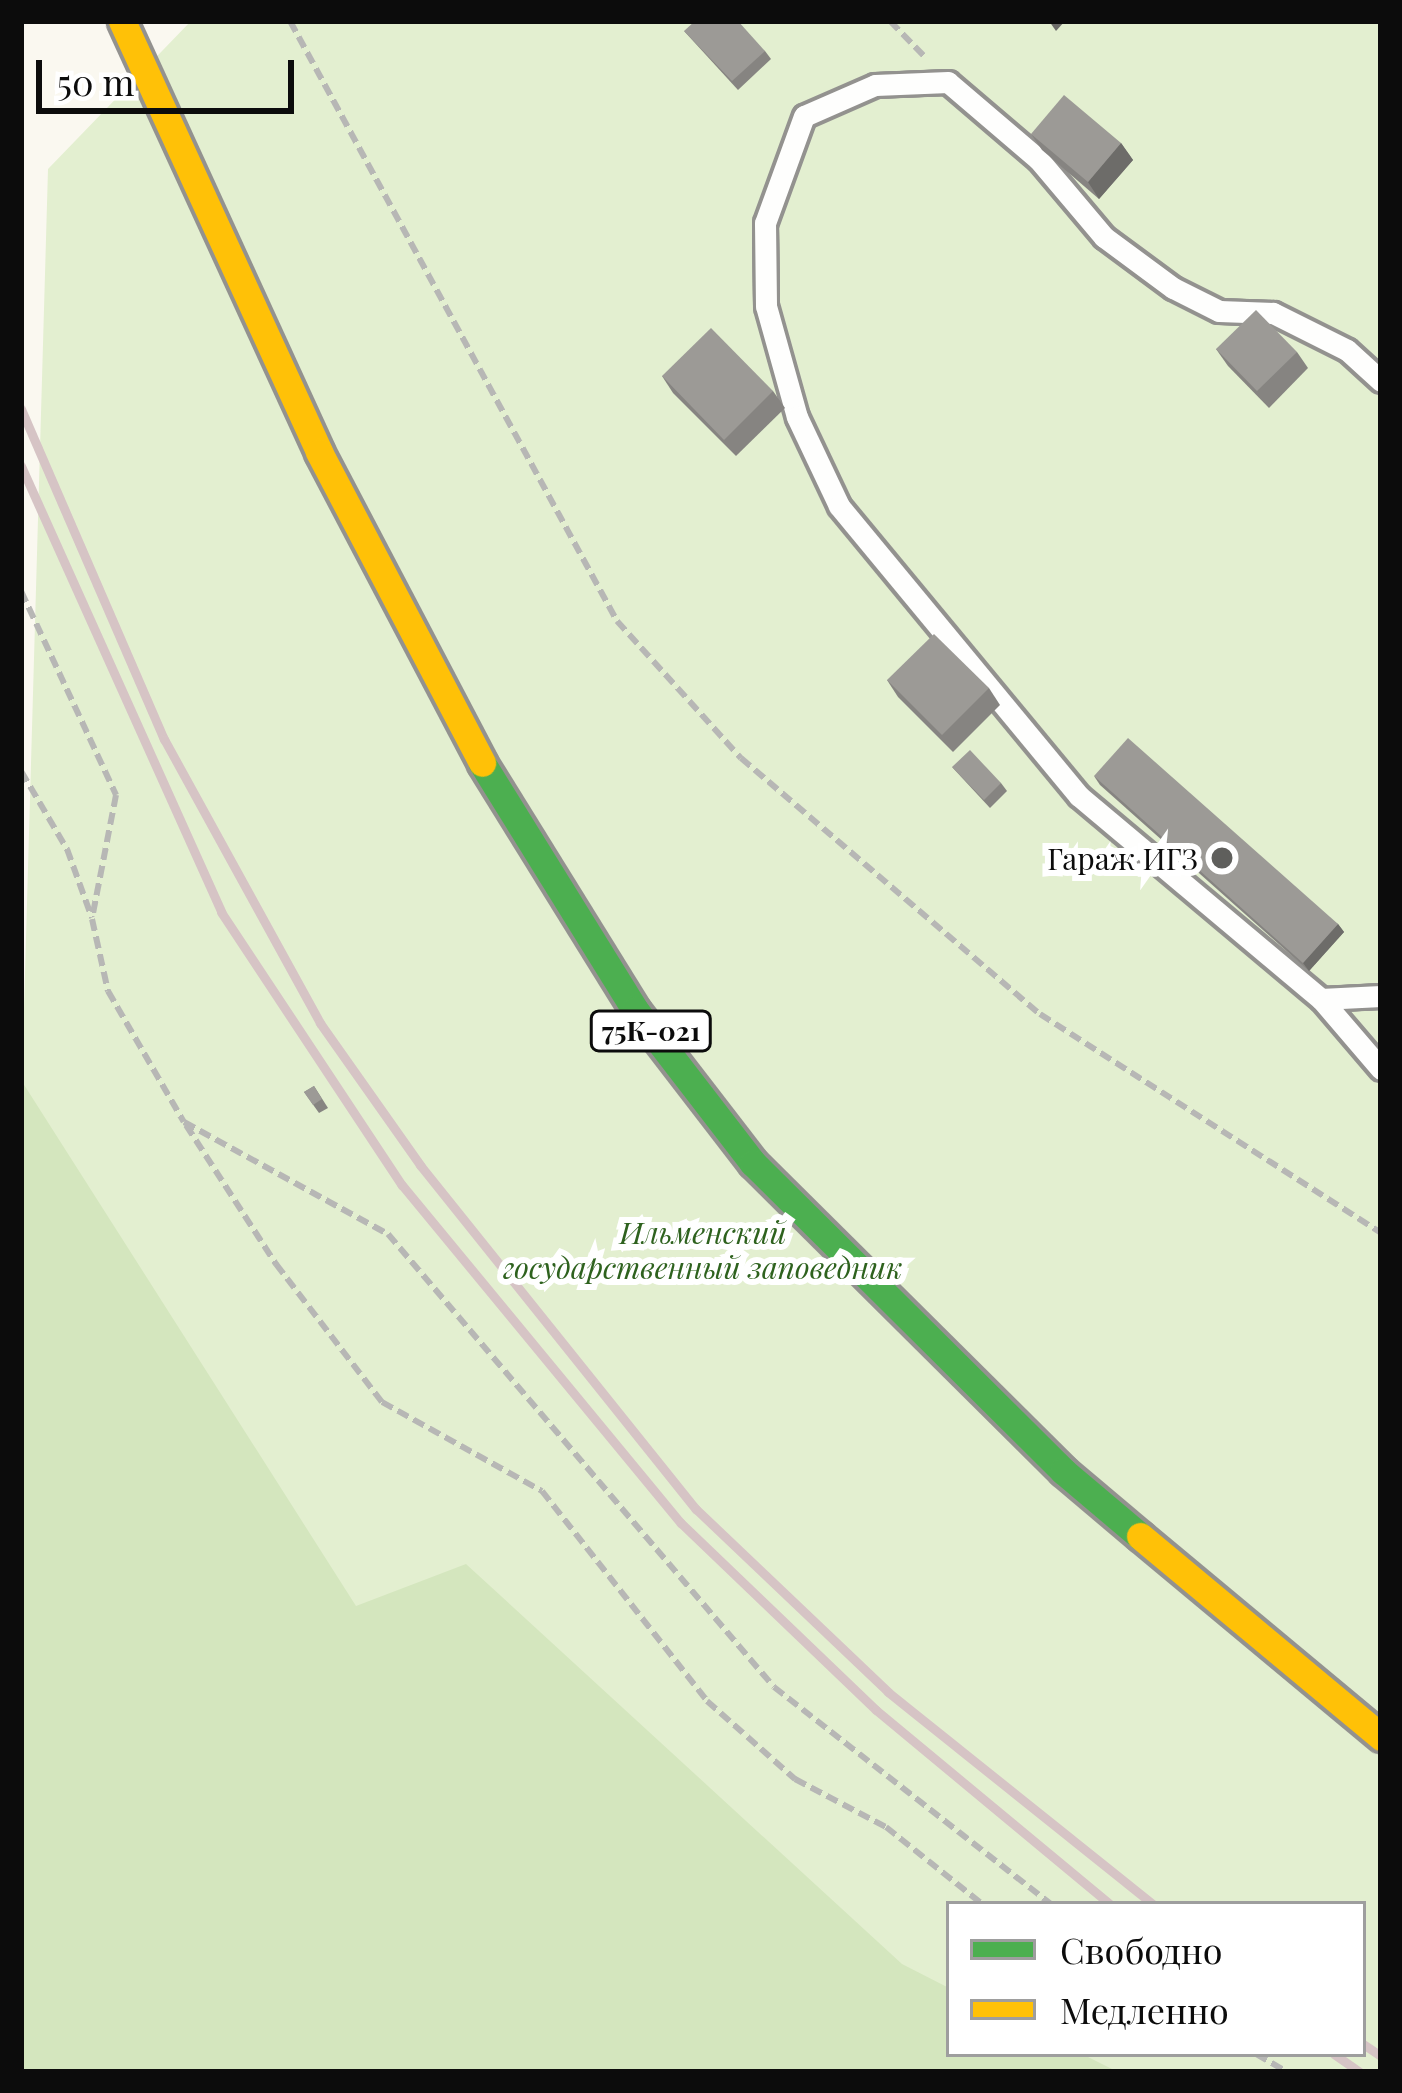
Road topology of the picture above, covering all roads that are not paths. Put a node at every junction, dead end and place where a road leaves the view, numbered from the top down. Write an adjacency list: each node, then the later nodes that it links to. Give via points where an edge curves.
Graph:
1 (122, 21): 6 (main road, 75К-021, via 329,473 472,747 635,1010 753,1163 900,1314 1063,1471)
2 (1381, 382): 4 (lane, via 1347,350 1273,313 1219,311 1173,288 1104,237 1038,160 948,82 875,85 804,116 765,223 766,307 797,417 839,506 1079,796)
3 (1381, 996): 4 (lane)
4 (1321, 999): 5 (lane)
5 (1381, 1069)
6 (1381, 1737)

